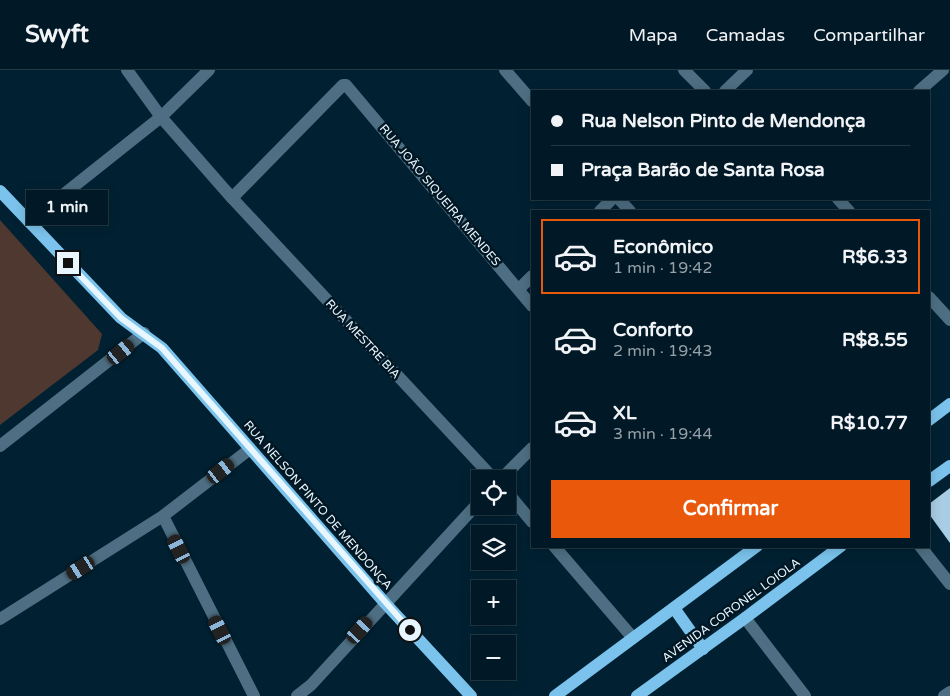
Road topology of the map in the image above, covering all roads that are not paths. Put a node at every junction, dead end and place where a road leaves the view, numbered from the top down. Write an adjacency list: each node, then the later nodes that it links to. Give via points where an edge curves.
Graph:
1 (127, 70): 11 (street, RUA MESTRE BIA)
2 (209, 70): 11 (street)
3 (505, 70): 10 (street)
4 (684, 70): 8 (street)
5 (747, 70): 7 (street)
6 (943, 70): 9 (street)
7 (731, 89)
8 (704, 90)
9 (920, 90)
10 (531, 100)
11 (161, 116): 13 (street, RUA MESTRE BIA); 20 (street)
12 (0, 191): 20 (main road, RUA NELSON PINTO DE MENDONÇA)
13 (232, 198): 22 (street, RUA JOÃO SIQUEIRA MENDES, via 342,85 346,85); 33 (street, RUA MESTRE BIA)
14 (611, 200): 17 (street)
15 (620, 200): 18 (street)
16 (839, 200): 19 (street)
17 (601, 210)
18 (629, 210)
19 (849, 210)
20 (28, 222): 26 (main road, RUA NELSON PINTO DE MENDONÇA, via 121,318)
21 (531, 277): 22 (street)
22 (519, 289): 24 (street, RUA JOÃO SIQUEIRA MENDES)
23 (930, 298): 25 (street)
24 (531, 305)
25 (950, 320)
26 (144, 333): 29 (street); 30 (main road, RUA NELSON PINTO DE MENDONÇA, via 162,348)
27 (950, 404): 28 (main road)
28 (930, 419)
29 (0, 446)
30 (250, 449): 38 (street); 45 (main road, RUA NELSON PINTO DE MENDONÇA)
31 (531, 449): 34 (street)
32 (950, 466): 35 (main road)
33 (486, 470)
34 (510, 470)
35 (930, 480)
36 (516, 503): 39 (street)
37 (471, 511): 45 (street)
38 (163, 516): 48 (street); 52 (street)
39 (531, 521)
40 (556, 548): 49 (street)
41 (754, 548): 46 (main road)
42 (838, 548): 47 (main road, AVENIDA CORONEL LOIOLA)
43 (922, 548): 44 (street)
44 (950, 584)
45 (385, 603): 53 (street); 54 (main road, RUA NELSON PINTO DE MENDONÇA)
46 (674, 608): 49 (main road); 50 (main road)
47 (745, 618): 50 (main road, AVENIDA CORONEL LOIOLA); 57 (street)
48 (0, 619)
49 (633, 638): 55 (main road)
50 (703, 649): 56 (main road, AVENIDA CORONEL LOIOLA)
51 (950, 692): 58 (street)
52 (254, 696)
53 (298, 696)
54 (471, 696)
55 (556, 696)
56 (637, 696)
57 (805, 696)
58 (944, 696)

